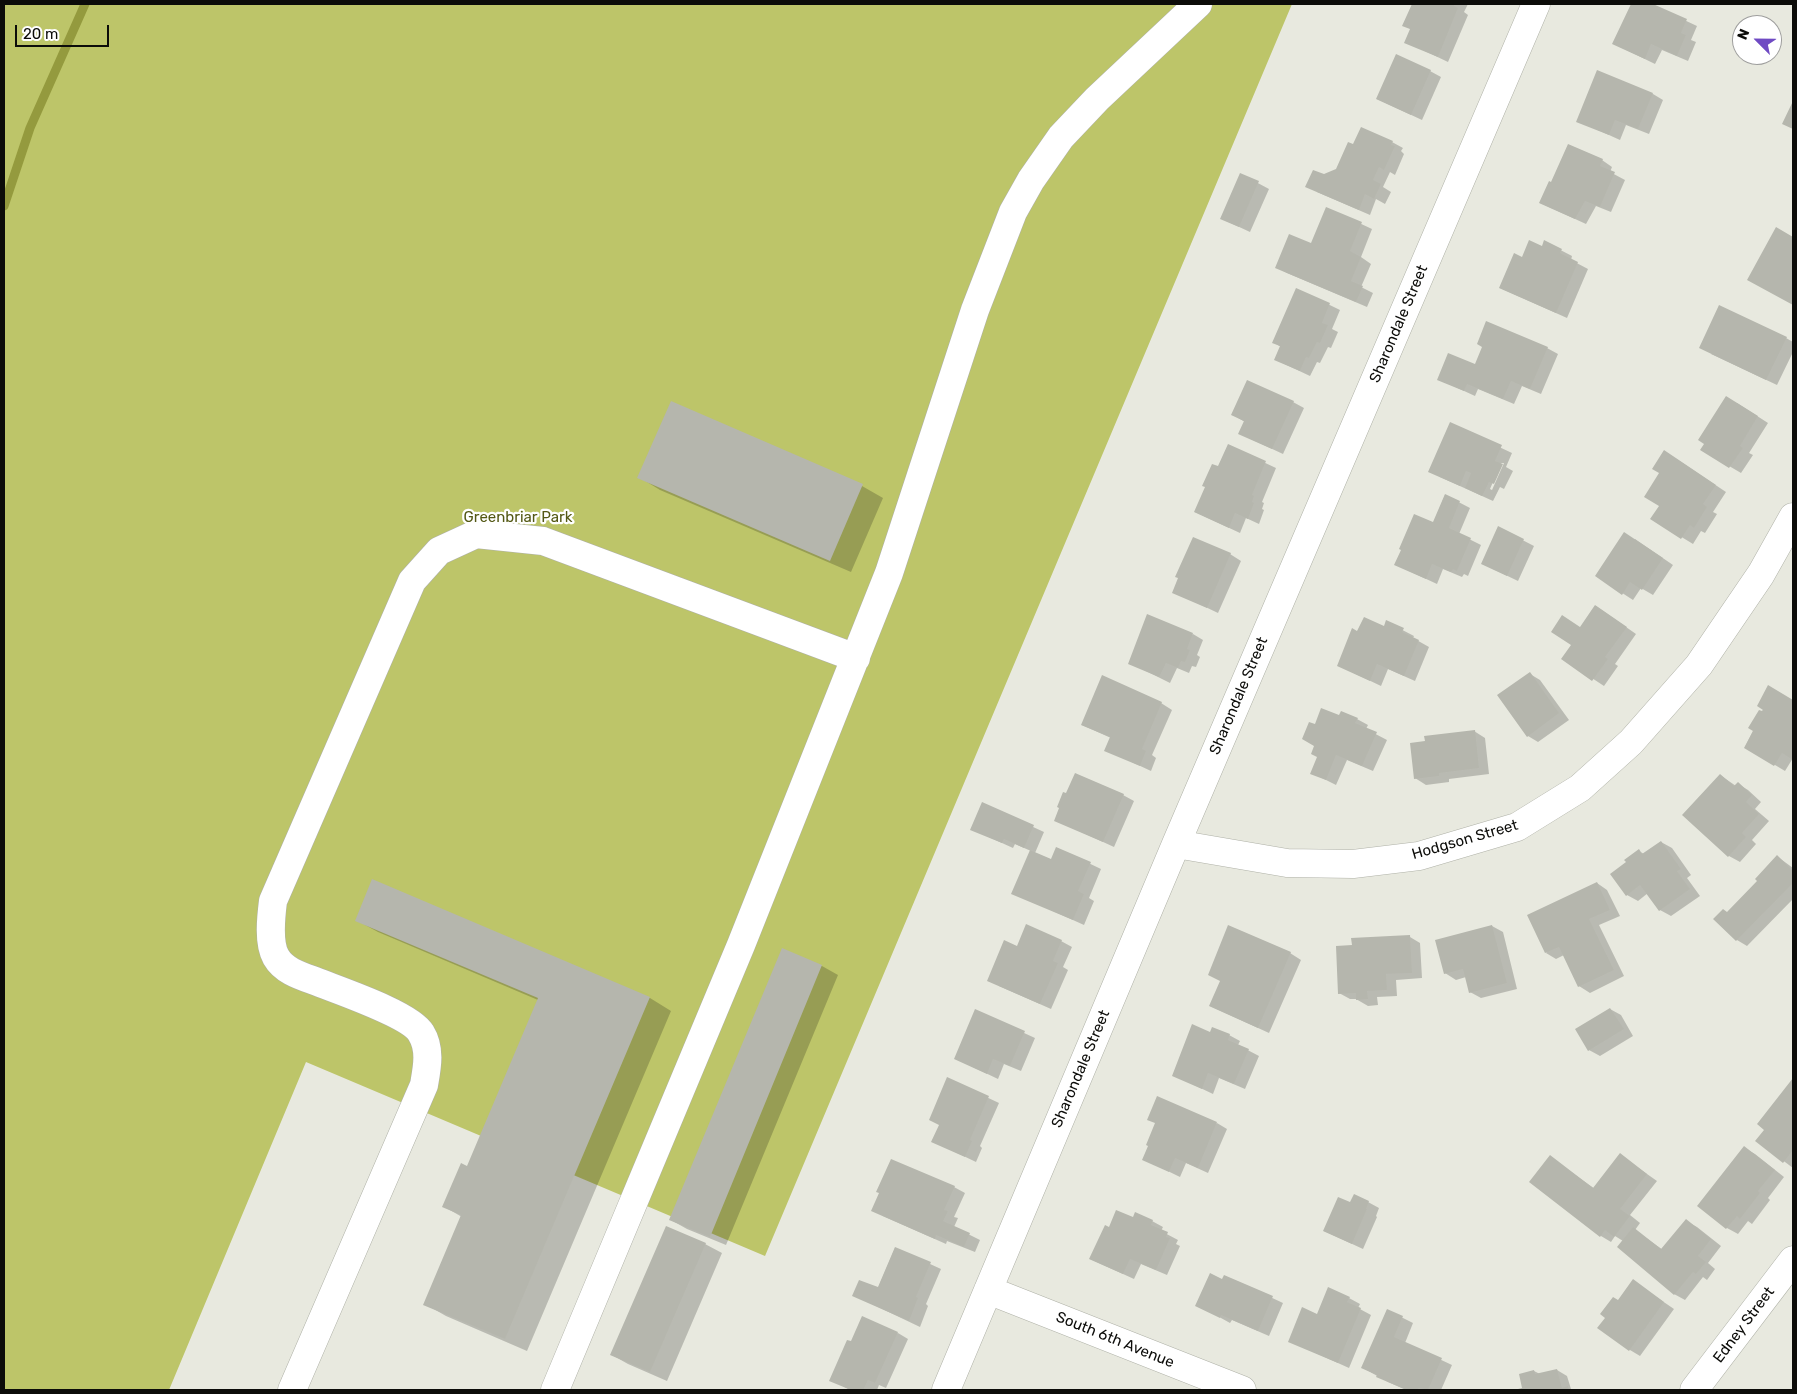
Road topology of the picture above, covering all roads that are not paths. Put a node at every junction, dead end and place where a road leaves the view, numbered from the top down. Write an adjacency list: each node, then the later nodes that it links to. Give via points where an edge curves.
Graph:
1 (1198, 4): 4 (street, via 1061,137 1013,212 975,310 889,573)
2 (1536, 4): 5 (street, Sharondale Street)
3 (1793, 517): 5 (street, Hodgson Street, via 1761,574 1699,665 1631,742 1580,788 1517,827 1419,856 1353,864 1287,863)
4 (856, 658): 8 (street, via 543,541 476,534 440,552 412,580 273,900 270,933 276,957 292,973 405,1019 421,1032 428,1054 424,1085); 9 (street)
5 (1176, 844): 7 (street, Sharondale Street)
6 (1793, 1260): 12 (street, Edney Street)
7 (988, 1290): 10 (street, Sharondale Street); 11 (street, South 6th Avenue)
8 (292, 1390)
9 (555, 1390)
10 (946, 1390)
11 (1242, 1390)
12 (1694, 1390)

